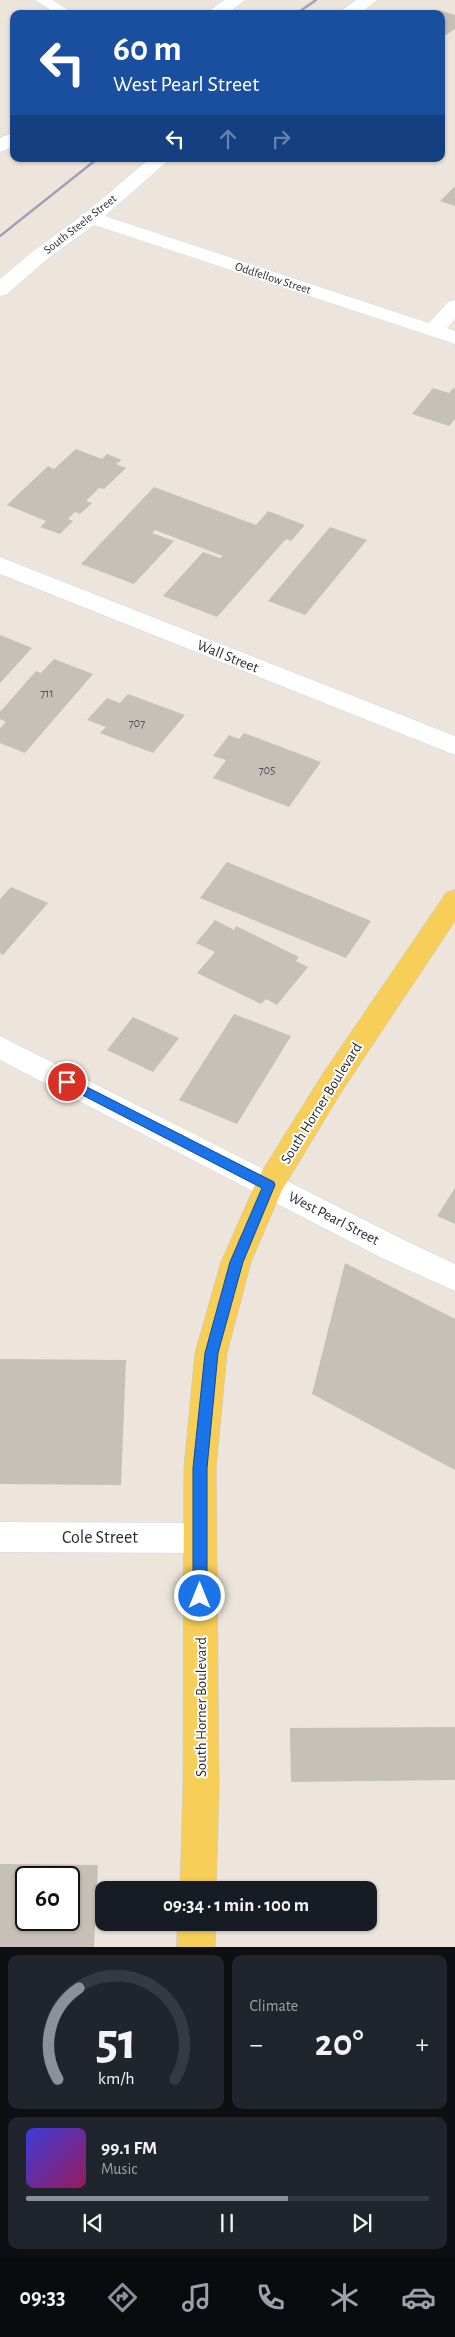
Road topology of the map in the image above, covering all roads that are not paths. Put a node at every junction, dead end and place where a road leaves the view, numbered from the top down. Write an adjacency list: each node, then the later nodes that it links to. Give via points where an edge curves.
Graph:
1 (42, 0): 4 (lane)
2 (236, 0): 5 (street)
3 (368, 0): 6 (street)
4 (61, 10)
5 (220, 10)
6 (352, 10)
7 (156, 162): 8 (street, South Steele Street)
8 (91, 218): 9 (street, South Steele Street); 11 (street, Oddfellow Street)
9 (0, 290)
10 (455, 306): 11 (street)
11 (433, 331): 12 (street, Oddfellow Street)
12 (455, 338)
13 (0, 565): 14 (street, Wall Street)
14 (455, 746)
15 (455, 900): 17 (main road, South Horner Boulevard, via 332,1083)
16 (0, 1047): 17 (street, West Pearl Street)
17 (269, 1185): 18 (street, West Pearl Street); 20 (main road, South Horner Boulevard, via 236,1262 212,1353 200,1468)
18 (455, 1278)
19 (0, 1537): 20 (street, Cole Street)
20 (199, 1538): 21 (main road, South Horner Boulevard, via 201,1790)
21 (198, 1881)
22 (197, 1931): 23 (main road)
23 (196, 1947)

